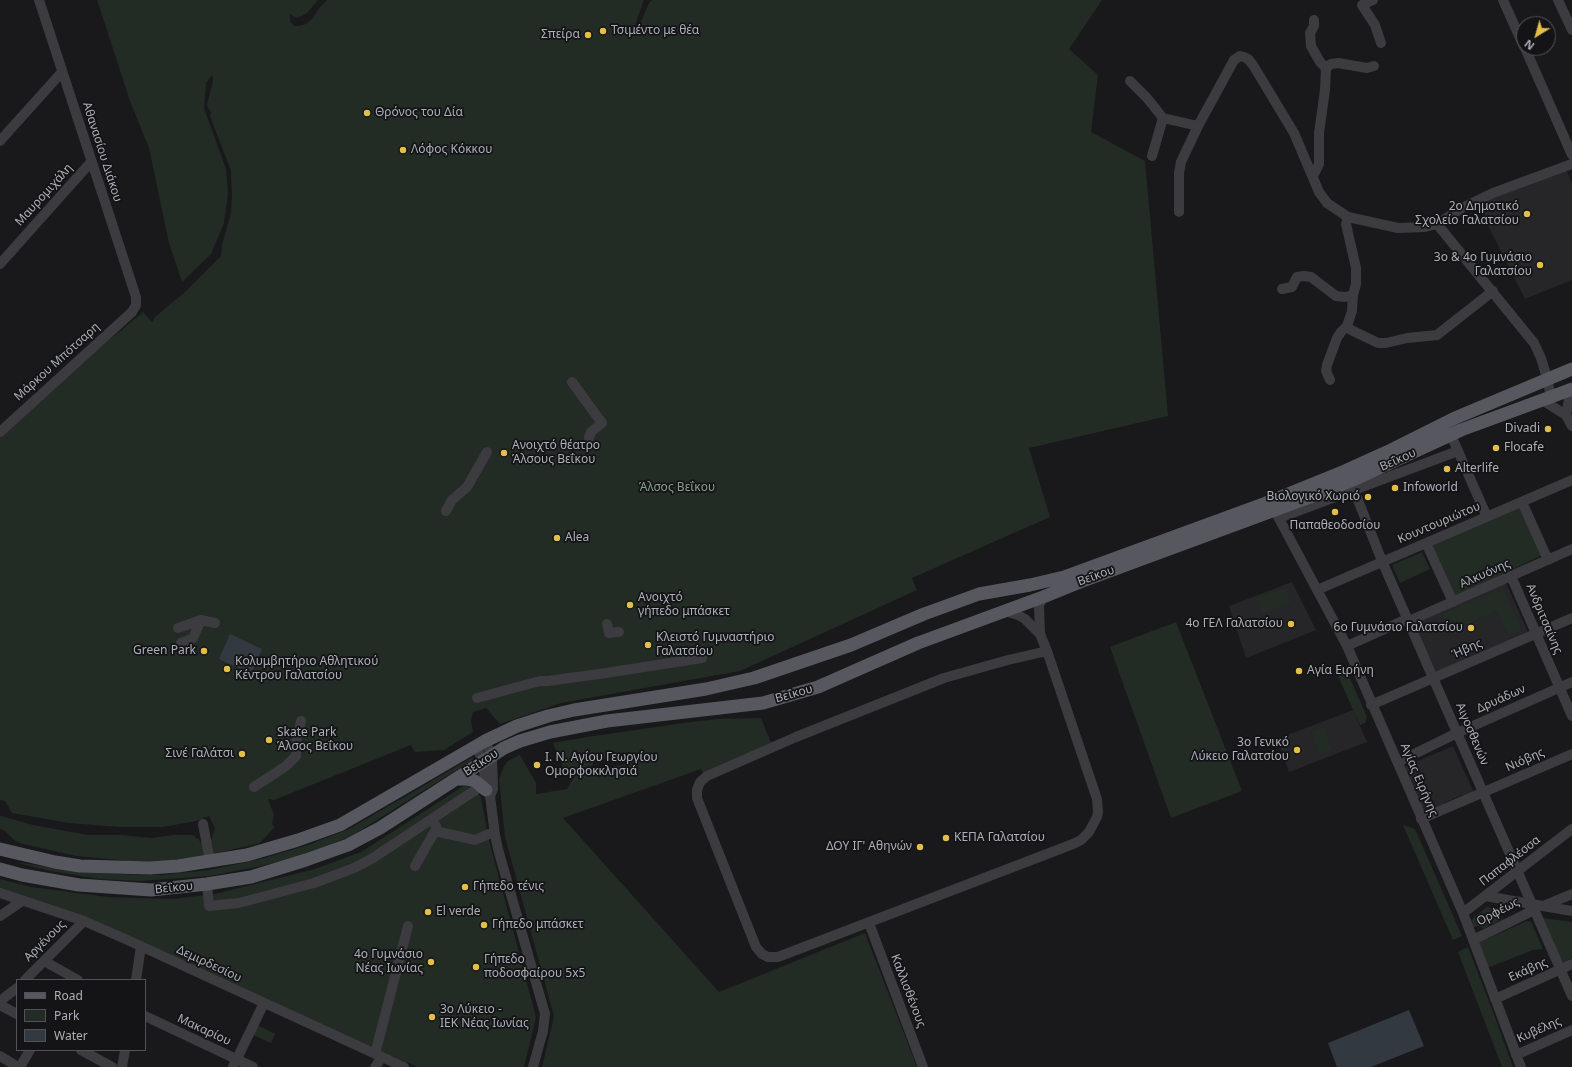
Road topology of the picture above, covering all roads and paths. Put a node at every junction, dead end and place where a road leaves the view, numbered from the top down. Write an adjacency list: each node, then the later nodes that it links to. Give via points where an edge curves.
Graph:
1 (39, 0): 12 (street, Αθανασίου Διάκου)
2 (1373, 0): 8 (street, via 1362,5 1375,25)
3 (1503, 0): 6 (street)
4 (1558, 0): 7 (street)
5 (1314, 20): 11 (street, via 1310,34 1311,46)
6 (1516, 29)
7 (1572, 30)
8 (1381, 43)
9 (1528, 56): 17 (street)
10 (1374, 66): 11 (street, via 1368,68 1338,63)
11 (1326, 68): 21 (street, via 1319,164)
12 (62, 72): 16 (street); 19 (street, Αθανασίου Διάκου)
13 (1130, 81): 14 (street)
14 (1164, 118): 15 (street); 18 (street)
15 (1198, 126): 21 (street, via 1234,60 1240,56 1244,57 1253,65 1294,134); 22 (street, via 1181,162)
16 (0, 141)
17 (1572, 155)
18 (1152, 156)
19 (91, 162): 25 (street, Μαυρομιχάλη); 29 (street, Αθανασίου Διάκου, via 136,297 136,305)
20 (1572, 164): 24 (street, via 1493,193)
21 (1313, 176): 23 (street, via 1319,192 1327,203)
22 (1179, 212)
23 (1348, 217): 24 (street, via 1398,228); 28 (street, via 1346,224 1356,268)
24 (1437, 224): 27 (street)
25 (0, 264)
26 (1282, 289): 28 (street, via 1292,287 1297,277 1304,276 1311,277 1336,296)
27 (1493, 291): 30 (street, via 1437,335 1378,343); 32 (street, via 1534,344)
28 (1353, 295): 30 (street, via 1352,311)
29 (132, 312): 39 (street, Μάρκου Μπότσαρη)
30 (1347, 326): 33 (street, via 1337,338 1327,366)
31 (1572, 369): 32 (main road, Βεΐκου)
32 (1547, 378): 36 (street, via 1550,392); 80 (main road, Βεΐκου, via 1454,418 1345,471 1266,503 1064,577 979,594 851,645 754,678 706,689 548,716 517,726)
33 (1330, 380)
34 (572, 382): 41 (street, via 602,423 591,432)
35 (1572, 389): 36 (main road, Βεΐκου); 37 (street)
36 (1545, 399): 37 (street); 40 (main road, Βεΐκου)
37 (1566, 415): 38 (street)
38 (1572, 426)
39 (0, 432)
40 (1450, 434): 42 (street); 45 (main road, Βεΐκου)
41 (589, 438)
42 (1458, 451): 45 (street); 49 (street)
43 (487, 452): 47 (street, via 467,487 452,500)
44 (1572, 480): 46 (street, Κουντουριώτου)
45 (1353, 485): 48 (main road, Βεΐκου); 53 (street, Αιγοσθενών)
46 (1522, 502): 49 (street, Κουντουριώτου); 52 (street)
47 (446, 510)
48 (1277, 514): 55 (street, Αγίας Ειρήνης); 56 (main road, Βεΐκου)
49 (1487, 517): 50 (street, Κουντουριώτου)
50 (1426, 543): 53 (street, Κουντουριώτου); 57 (street)
51 (1572, 550): 52 (street, Αλκυόνης)
52 (1548, 560): 54 (street, Αλκυόνης)
53 (1382, 561): 55 (street, Κουντουριώτου); 61 (street, Αιγοσθενών)
54 (1511, 576): 57 (street, Αλκυόνης); 66 (street, Ανδριτσαίνης)
55 (1317, 590): 69 (street, Αγίας Ειρήνης)
56 (1043, 597): 58 (main road, Βεΐκου); 67 (street, via 1039,605)
57 (1453, 602): 61 (street, Αλκυόνης)
58 (1004, 611): 67 (street, via 1025,619); 82 (main road, Βεΐκου, via 918,643 801,693 738,707 607,721 550,732 504,748)
59 (1572, 618): 66 (street, Ήβης)
60 (201, 620): 62 (street); 64 (street); 68 (street, via 193,638)
61 (1408, 620): 69 (street, Αλκυόνης); 72 (street, Αιγοσθενών)
62 (215, 623)
63 (607, 624): 65 (street, via 609,633)
64 (178, 628)
65 (619, 632)
66 (1536, 633): 72 (street, Ήβης); 74 (street, Ανδριτσαίνης)
67 (1040, 634): 70 (street)
68 (180, 643)
69 (1346, 646): 76 (street, Αγίας Ειρήνης)
70 (1047, 651): 110 (street, via 1097,799 1098,812 1093,827 1086,836 1073,844); 110 (street, via 944,678 796,737 707,776 700,782 697,798 756,946 762,954 778,957)
71 (702, 658): 75 (street, via 540,681)
72 (1433, 678): 76 (street, Ήβης); 79 (street, Αιγοσθενών)
73 (1572, 682): 74 (street, Δρυάδων)
74 (1559, 687): 77 (street, Ανδριτσαίνης); 79 (street, Δρυάδων)
75 (477, 698)
76 (1371, 705): 83 (street, Αγίας Ειρήνης)
77 (1572, 716)
78 (301, 721): 85 (street, via 296,756 286,766)
79 (1457, 734): 83 (street, Δρυάδων); 87 (street, Αιγοσθενών)
80 (480, 744): 82 (street); 95 (main road, Βεΐκου, via 340,825 247,855)
81 (1572, 754): 87 (street, Νιόβης)
82 (487, 759): 84 (main road, Βεΐκου); 86 (street)
83 (1398, 762): 89 (street, Αγίας Ειρήνης)
84 (456, 779): 86 (main road, via 475,780); 99 (main road, Βεΐκου, via 348,846 251,877)
85 (254, 787)
86 (484, 792): 88 (street); 142 (street, via 545,1014)
87 (1483, 793): 89 (street, Νιόβης); 98 (street, Αιγοσθενών)
88 (437, 816): 92 (street); 99 (street, via 354,868 291,890 239,903 209,906)
89 (1422, 819): 107 (street, Αγίας Ειρήνης)
90 (203, 824): 95 (street)
91 (1572, 829): 98 (street, Παπαφλέσσα)
92 (435, 831): 93 (street, via 475,840); 96 (street)
93 (490, 834)
94 (0, 849): 95 (main road, Βεΐκου, via 80,866 150,868)
95 (210, 861)
96 (415, 866)
97 (0, 869): 99 (main road, Βεΐκου, via 52,881 121,889 151,890)
98 (1518, 872): 102 (street, Παπαφλέσσα); 104 (street, Αιγοσθενών)
99 (207, 884)
100 (0, 894): 103 (street, Δεμιρδεσίου)
101 (1572, 894): 105 (street)
102 (1485, 896): 104 (street); 107 (street, Παπαφλέσσα)
103 (22, 901): 108 (street); 109 (street, Δεμιρδεσίου)
104 (1532, 904): 105 (street); 112 (street, Ορφέως, via 1528,913); 116 (street, Αιγοσθενών)
105 (1543, 906): 106 (street)
106 (1572, 911)
107 (1463, 913): 112 (street, Αγίας Ειρήνης)
108 (0, 916)
109 (84, 921): 113 (street, Δεμιρδεσίου); 114 (street, Αργένους)
110 (869, 923): 143 (street, Καλλισθένους)
111 (408, 926): 134 (street)
112 (1473, 940): 122 (street, Αγίας Ειρήνης)
113 (141, 946): 119 (street); 124 (street, Δεμιρδεσίου)
114 (44, 960): 117 (street, Αργένους); 118 (street)
115 (1572, 964): 116 (street, Εκάβης)
116 (1560, 970): 121 (street, Αιγοσθενών); 122 (street, Εκάβης)
117 (26, 979)
118 (76, 979)
119 (136, 979)
120 (16, 989): 123 (street)
121 (1572, 996)
122 (1495, 999): 132 (street, Αγίας Ειρήνης)
123 (0, 1001)
124 (264, 1003): 134 (street, Δεμιρδεσίου); 135 (street)
125 (0, 1004): 126 (street)
126 (16, 1013)
127 (146, 1017): 135 (street, Μακαρίου)
128 (1572, 1030): 132 (street, Κυβέλης)
129 (29, 1051): 136 (street)
130 (83, 1051): 137 (street)
131 (125, 1051): 138 (street)
132 (1516, 1055): 144 (street, Αγίας Ειρήνης)
133 (0, 1056): 136 (street)
134 (378, 1056): 140 (street); 141 (street, Δεμιρδεσίου)
135 (235, 1063): 139 (street, Μακαρίου)
136 (19, 1067)
137 (112, 1067)
138 (122, 1067)
139 (253, 1067)
140 (375, 1067)
141 (404, 1067)
142 (533, 1067)
143 (923, 1067)
144 (1521, 1067)

